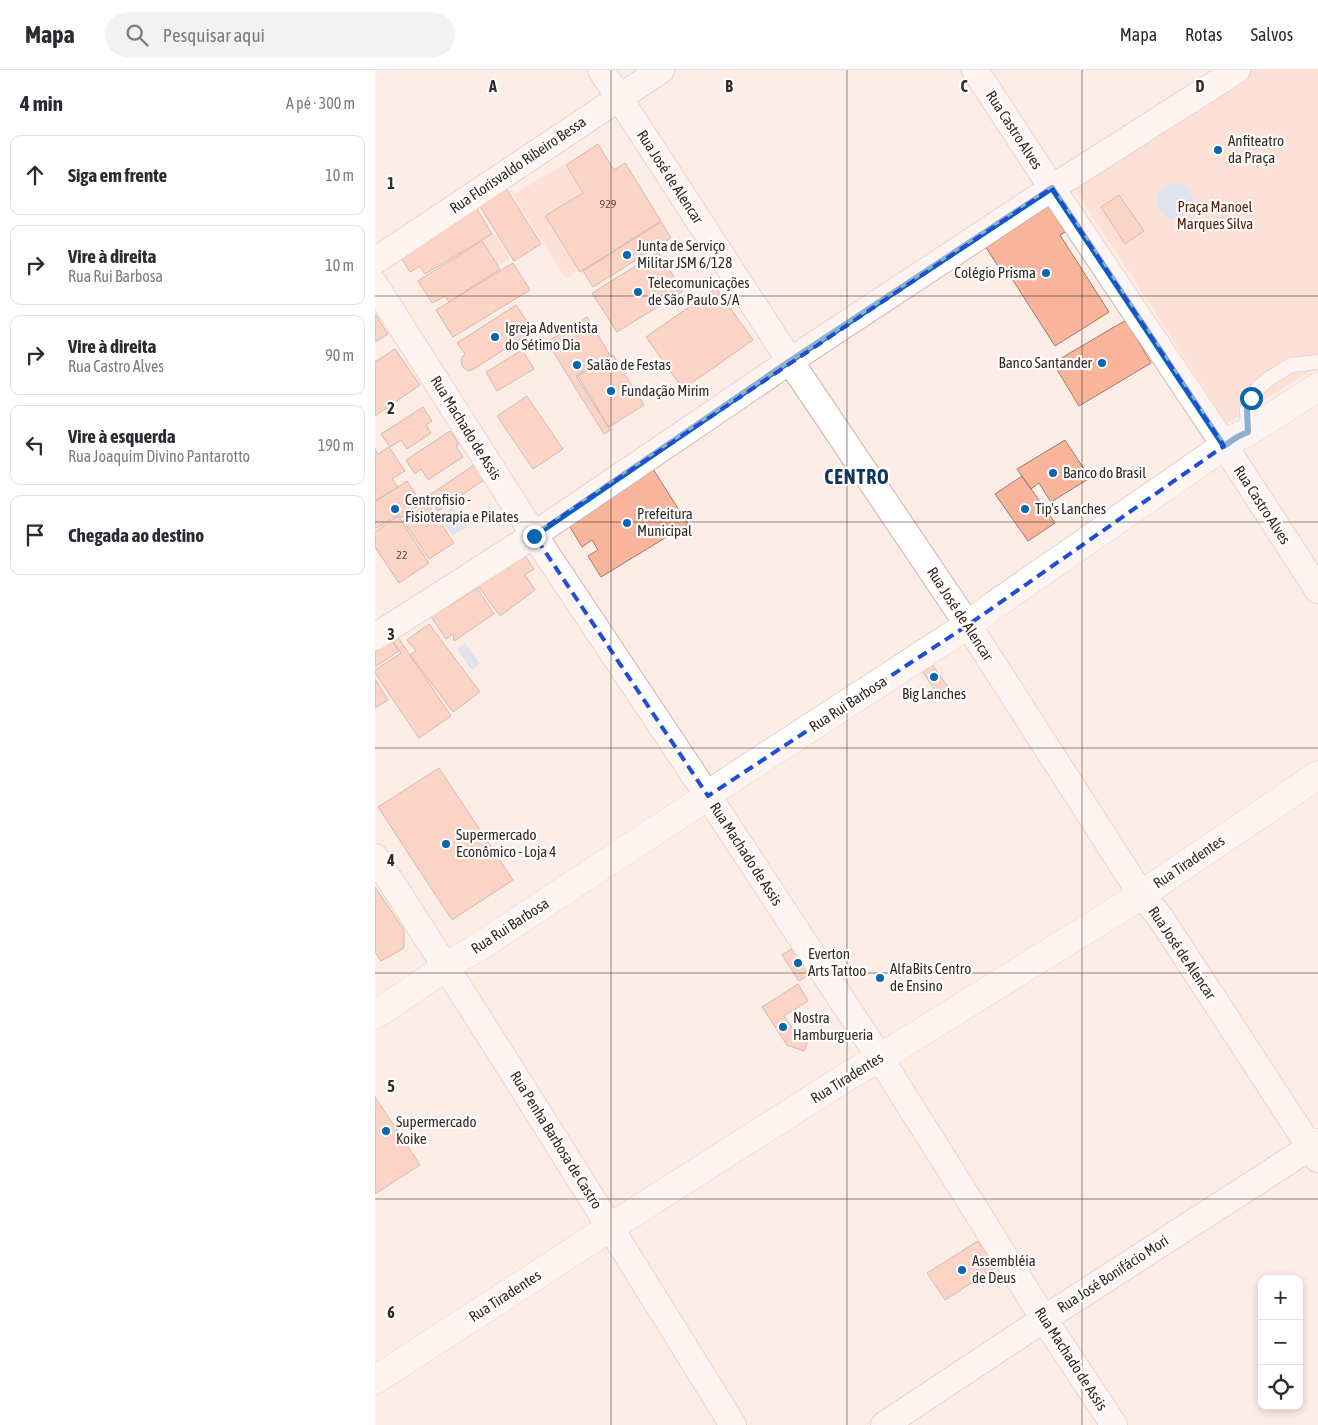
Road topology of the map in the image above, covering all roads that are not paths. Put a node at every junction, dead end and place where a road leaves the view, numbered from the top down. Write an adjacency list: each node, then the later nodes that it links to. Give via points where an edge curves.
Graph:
1 (601, 70): 5 (street, Rua José de Alencar)
2 (661, 70): 5 (street, Rua Florisvaldo Ribeiro Bessa)
3 (975, 70): 6 (street, Rua Castro Alves)
4 (1237, 70): 6 (street)
5 (619, 98): 7 (street, Rua Florisvaldo Ribeiro Bessa); 9 (street, Rua José de Alencar)
6 (1052, 188): 9 (street); 13 (street, Rua Castro Alves)
7 (375, 261)
8 (375, 285): 14 (street, Rua Machado de Assis)
9 (790, 361): 14 (street); 16 (street, Rua José de Alencar)
10 (1318, 362): 12 (lane, via 1291,365 1258,388 1247,410)
11 (1318, 387): 12 (main road, Rua Rui Barbosa)
12 (1248, 432): 13 (main road, Rua Rui Barbosa)
13 (1224, 446): 15 (street, Rua Castro Alves); 16 (main road, Rua Rui Barbosa)
14 (534, 536): 17 (street); 19 (street, Rua Machado de Assis)
15 (1318, 590)
16 (968, 625): 19 (main road, Rua Rui Barbosa); 21 (street, Rua José de Alencar)
17 (378, 630)
18 (1318, 775): 21 (main road, Rua Tiradentes)
19 (708, 796): 22 (main road, Rua Rui Barbosa); 24 (street, Rua Machado de Assis)
20 (375, 857): 22 (street, Rua Penha Barbosa de Castro)
21 (1141, 894): 24 (main road, Rua Tiradentes); 25 (street, Rua José de Alencar)
22 (447, 968): 23 (main road, Rua Rui Barbosa); 26 (street, Rua Penha Barbosa de Castro)
23 (375, 1015)
24 (879, 1058): 26 (main road, Rua Tiradentes); 27 (street, Rua Machado de Assis)
25 (1315, 1149): 27 (street, Rua José Bonifácio Mori)
26 (611, 1227): 28 (main road, Rua Tiradentes); 29 (street, Rua Penha Barbosa de Castro)
27 (1045, 1318): 30 (street, Rua José Bonifácio Mori); 31 (street, Rua Machado de Assis)
28 (375, 1380)
29 (733, 1425)
30 (885, 1425)
31 (1114, 1425)

